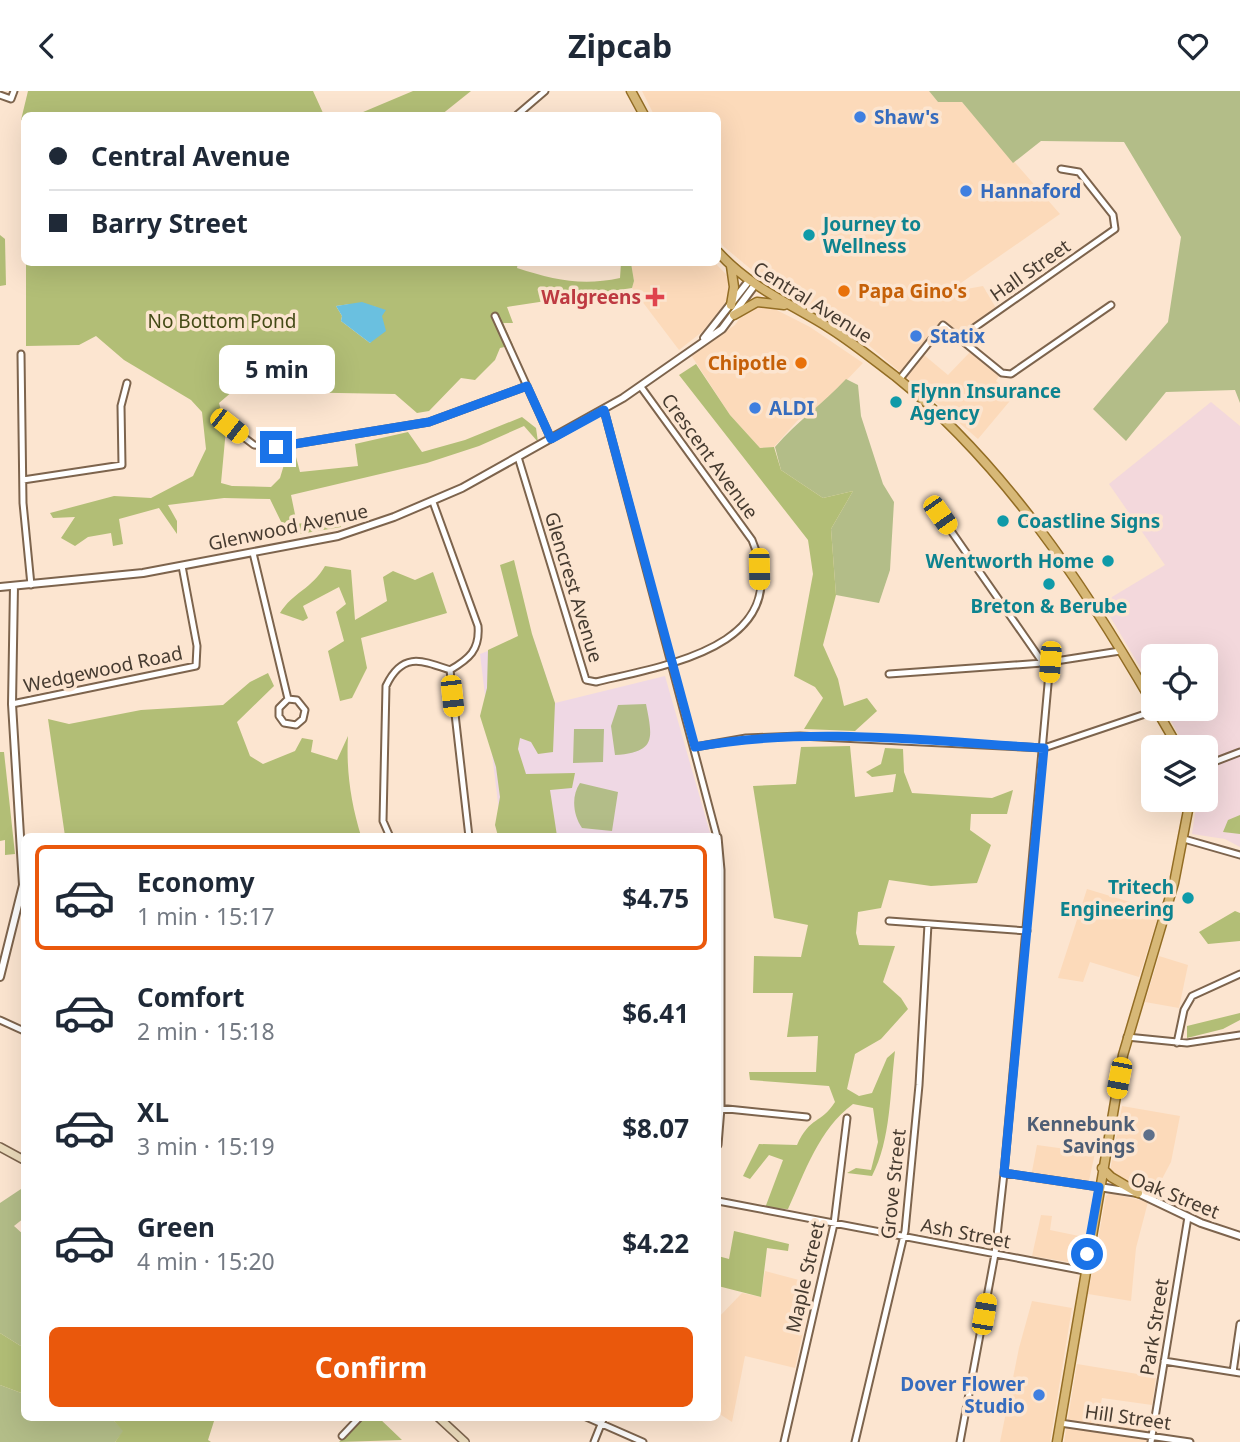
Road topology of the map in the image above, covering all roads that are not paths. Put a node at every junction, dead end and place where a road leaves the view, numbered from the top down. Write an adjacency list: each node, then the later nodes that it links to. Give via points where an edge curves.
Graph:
1 (14, 91): 4 (street, via 11,99)
2 (545, 91): 5 (street)
3 (631, 91): 6 (main road)
4 (0, 95)
5 (520, 112)
6 (643, 112)
7 (1061, 169): 16 (street, Hall Street, via 1079,172 1113,215 1115,229)
8 (721, 256): 9 (main road, Central Avenue)
9 (731, 266): 10 (main road, Central Avenue); 11 (main road)
10 (751, 284): 11 (street, Glenwood Avenue); 13 (main road, Central Avenue); 14 (street, Glenwood Avenue)
11 (731, 305): 17 (street, Glenwood Avenue)
12 (1111, 305): 16 (street, via 1007,375)
13 (791, 306): 14 (main road, via 757,302); 19 (main road, Central Avenue, via 841,335)
14 (734, 315): 17 (street, Glenwood Avenue)
15 (495, 316): 21 (street)
16 (961, 337): 19 (street, via 943,325)
17 (702, 341): 22 (street, Glenwood Avenue)
18 (21, 354): 27 (street)
19 (899, 380): 35 (main road, Central Avenue, via 931,407 1007,488)
20 (127, 383): 27 (street, via 121,406 122,465)
21 (527, 386): 24 (street, via 429,422 276,447 254,445); 25 (street)
22 (641, 387): 23 (street, Glenwood Avenue); 36 (street, Crescent Avenue, via 752,540 759,569 757,599 743,625 709,651)
23 (604, 410): 25 (street, Glenwood Avenue); 36 (street)
24 (229, 426)
25 (551, 439): 26 (street, Glenwood Avenue)
26 (518, 457): 28 (street, Glenwood Avenue); 36 (street, Glencrest Avenue, via 586,680 596,682)
27 (23, 480): 32 (street)
28 (433, 502): 30 (street, Glenwood Avenue, via 352,532); 38 (street, via 478,626 479,641 473,654)
29 (940, 515): 37 (street)
30 (253, 553): 31 (street, Glenwood Avenue); 41 (street)
31 (182, 566): 32 (street, Glenwood Avenue); 42 (street, Wedgewood Road, via 197,661 190,669)
32 (31, 585): 33 (street, Glenwood Avenue)
33 (14, 586): 34 (street, Glenwood Avenue); 42 (street)
34 (0, 587)
35 (1120, 651): 37 (street); 40 (main road, Central Avenue)
36 (673, 663): 44 (street)
37 (1046, 663): 39 (street); 45 (street)
38 (450, 670): 49 (street, via 410,661 397,668 386,686 383,821); 50 (street)
39 (889, 674)
40 (1141, 685)
41 (288, 699): 41 (street, via 279,708 279,716 284,723 296,725 303,719 303,706)
42 (12, 704): 53 (street)
43 (1141, 713): 45 (street)
44 (695, 747): 45 (street, via 746,738 800,736); 51 (street)
45 (1044, 748): 58 (street)
46 (1240, 752): 47 (street)
47 (1218, 760)
48 (1189, 812): 52 (main road)
49 (388, 833)
50 (469, 833)
51 (716, 833)
52 (1184, 839): 54 (street); 64 (main road, via 1169,904)
53 (21, 852)
54 (1240, 855)
55 (21, 893): 60 (street)
56 (889, 921): 57 (street)
57 (928, 924): 58 (street); 79 (street, Grove Street)
58 (1027, 931): 72 (street)
59 (1240, 974): 65 (street, via 1192,996)
60 (0, 977)
61 (0, 1020): 62 (street)
62 (21, 1030)
63 (1240, 1035): 65 (street)
64 (1127, 1037): 65 (street); 71 (main road)
65 (1177, 1043)
66 (721, 1108): 67 (street)
67 (807, 1117)
68 (847, 1118): 77 (street, Maple Street)
69 (0, 1147): 70 (main road)
70 (21, 1158)
71 (1102, 1168): 73 (main road); 74 (main road)
72 (1004, 1173): 73 (street); 80 (street)
73 (1099, 1187): 74 (street, Oak Street); 81 (main road)
74 (1138, 1193): 76 (street, Oak Street)
75 (721, 1202): 77 (street, Ash Street)
76 (1188, 1217): 78 (street, Oak Street); 83 (street, Park Street)
77 (834, 1223): 79 (street, Ash Street); 94 (street, Maple Street)
78 (1240, 1236)
79 (904, 1237): 80 (street, Ash Street); 95 (street, Grove Street)
80 (995, 1254): 81 (street, Ash Street); 96 (street)
81 (1085, 1271): 88 (main road)
82 (1240, 1324): 84 (street)
83 (1164, 1361): 84 (street); 90 (street, Park Street)
84 (1237, 1372)
85 (356, 1421): 89 (street)
86 (442, 1421): 91 (main road)
87 (603, 1421): 92 (street); 93 (street)
88 (1060, 1423): 90 (street, Hill Street); 97 (main road)
89 (342, 1436)
90 (1152, 1439): 98 (street, Hill Street)
91 (466, 1442)
92 (594, 1442)
93 (643, 1442)
94 (784, 1442)
95 (855, 1442)
96 (960, 1442)
97 (1057, 1442)
98 (1191, 1442)

